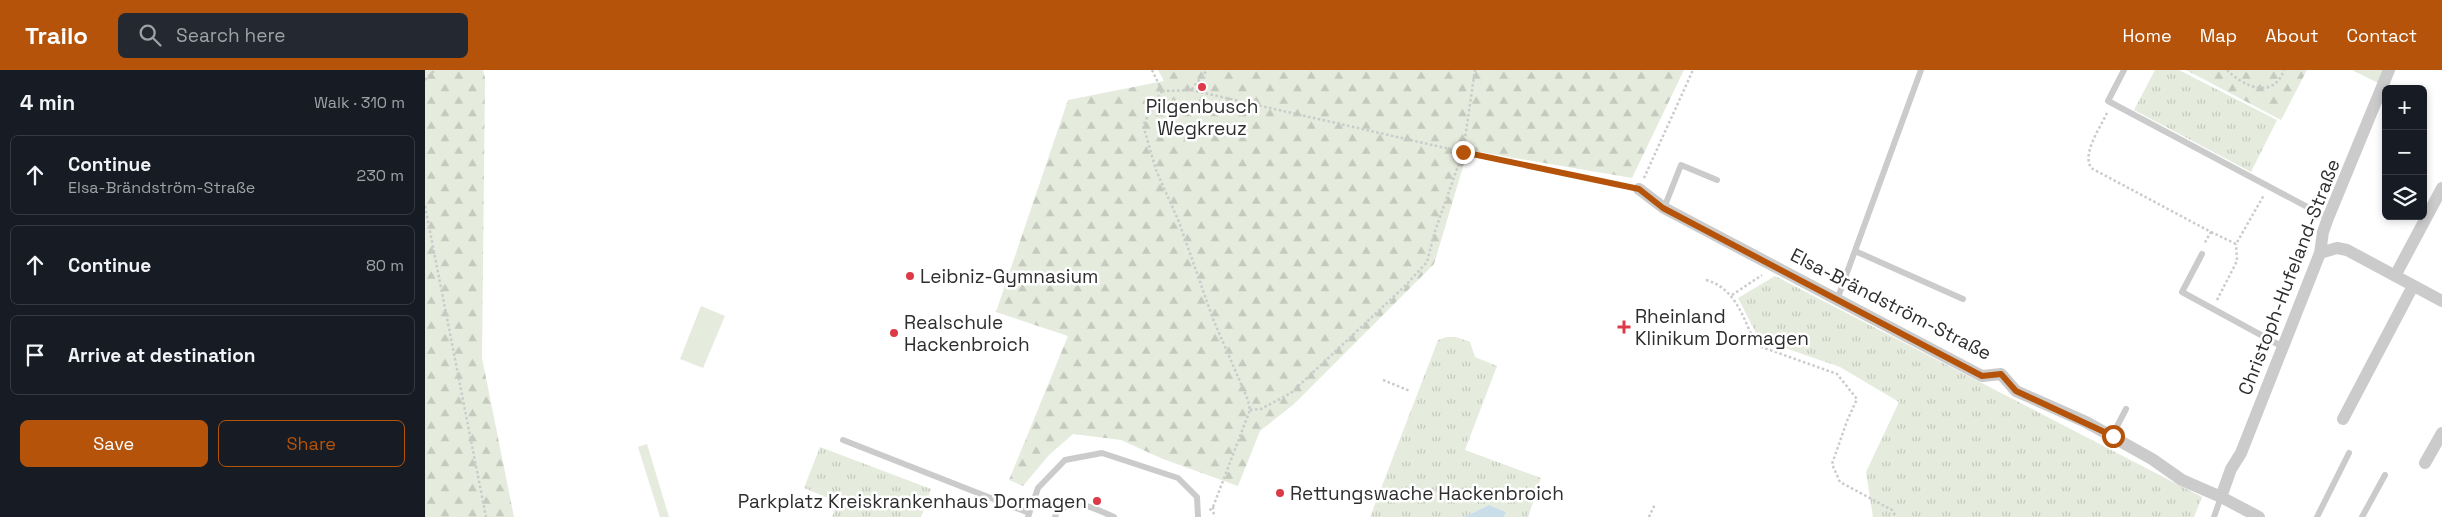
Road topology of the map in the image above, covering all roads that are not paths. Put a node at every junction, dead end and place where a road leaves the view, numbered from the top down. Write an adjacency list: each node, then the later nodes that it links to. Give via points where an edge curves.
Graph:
1 (1921, 70): 9 (lane)
2 (2124, 70): 8 (lane, via 2108,101)
3 (2389, 70): 8 (street, Christoph-Hufeland-Straße)
4 (1717, 180): 7 (lane, via 1681,165)
5 (2442, 188): 12 (street)
6 (1639, 189): 7 (street, Elsa-Brändström-Straße)
7 (1663, 208): 15 (street, Elsa-Brändström-Straße)
8 (2328, 218): 10 (street, Christoph-Hufeland-Straße)
9 (1855, 251): 14 (lane); 15 (lane)
10 (2321, 253): 12 (street, via 2337,248 2347,250); 17 (street, Christoph-Hufeland-Straße)
11 (2202, 254): 17 (lane, via 2182,292)
12 (2395, 276): 13 (street)
13 (2413, 286): 16 (street); 19 (street)
14 (1963, 299)
15 (1837, 300): 21 (street, Elsa-Brändström-Straße, via 1982,376 2001,374 2016,391)
16 (2442, 301)
17 (2283, 347): 26 (street, Christoph-Hufeland-Straße)
18 (2126, 408): 21 (lane)
19 (2343, 419)
20 (2442, 433): 24 (street)
21 (2113, 436): 26 (street, Elsa-Brändström-Straße, via 2182,480)
22 (843, 440): 27 (lane)
23 (2349, 452): 33 (lane)
24 (2425, 463)
25 (2385, 475): 34 (lane)
26 (2221, 497): 31 (lane); 32 (street, Elsa-Brändström-Straße)
27 (1028, 515): 30 (lane, via 1038,488 1065,460 1102,453 1178,478 1197,497)
28 (1055, 517): 29 (lane, via 1057,511 1070,504 1082,504)
29 (1114, 517)
30 (1198, 517)
31 (2214, 517)
32 (2259, 517)
33 (2317, 517)
34 (2362, 517)

